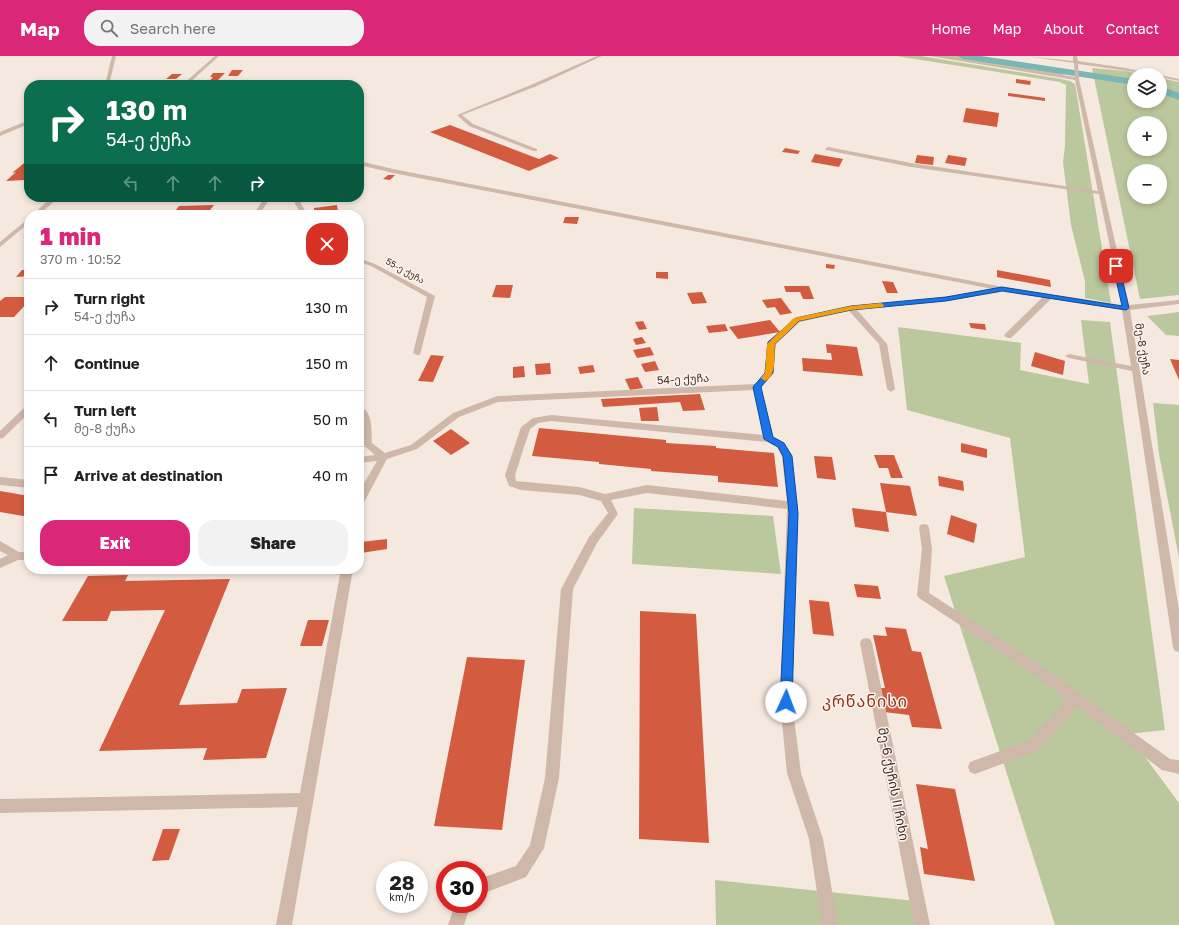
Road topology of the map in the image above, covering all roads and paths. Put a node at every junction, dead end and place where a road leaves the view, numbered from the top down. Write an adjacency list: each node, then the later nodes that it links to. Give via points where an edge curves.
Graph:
1 (114, 56): 9 (street)
2 (217, 56): 10 (street)
3 (600, 56): 16 (street, via 459,115 471,125)
4 (932, 56): 11 (street)
5 (1028, 56): 6 (street)
6 (1076, 59): 7 (street); 11 (street, მე-8 ქუჩა)
7 (1127, 69)
8 (1167, 77): 12 (street)
9 (108, 80)
10 (190, 80)
11 (1077, 80): 18 (street, მე-8 ქუჩა)
12 (1179, 80)
13 (24, 124): 14 (street)
14 (0, 134)
15 (828, 149): 18 (street, via 911,165)
16 (535, 150)
17 (364, 164): 24 (street)
18 (1101, 193): 28 (street, მე-8 ქუჩა)
19 (50, 202): 20 (street)
20 (41, 210)
21 (24, 224): 22 (street)
22 (0, 245)
23 (364, 262): 30 (street, 55-ე ქუჩა, via 431,296)
24 (1002, 289): 25 (street); 27 (street, via 946,299)
25 (1049, 296): 28 (street); 29 (street)
26 (1179, 302): 28 (street)
27 (851, 308): 33 (street, via 796,320 771,344 769,373); 34 (street, via 883,344)
28 (1126, 308): 32 (street, მე-8 ქუჩა)
29 (1008, 336)
30 (417, 353)
31 (1069, 356): 32 (street)
32 (1135, 369): 53 (street, მე-8 ქუჩა)
33 (757, 387): 38 (street); 39 (street, 54-ე ქუჩა, via 497,399 456,415 414,446)
34 (891, 389)
35 (24, 413): 37 (street)
36 (364, 415): 39 (street, via 367,444)
37 (0, 436)
38 (769, 439): 44 (street, via 551,418 536,420 526,427 510,475 512,483 578,491); 45 (street, via 781,445 787,456)
39 (384, 457): 40 (street, 54-ე ქუჩა); 43 (street)
40 (364, 459)
41 (0, 481): 42 (street)
42 (24, 484)
43 (364, 492)
44 (605, 498): 45 (street, via 648,489); 59 (street, via 613,514 593,540 567,589 552,778 537,848 521,872)
45 (793, 506): 63 (street, via 786,702 794,773 816,838)
46 (924, 528): 54 (street, via 927,549 923,595 1029,664)
47 (0, 545): 48 (street)
48 (17, 556): 49 (street); 50 (street)
49 (24, 556)
50 (0, 564)
51 (346, 574): 57 (street)
52 (866, 643): 64 (street, მე-6 ქუჩის II ჩიხი)
53 (1179, 647)
54 (1071, 695): 55 (street, via 1068,709 1032,746); 56 (street, via 1167,765)
55 (975, 767)
56 (1179, 767)
57 (307, 800): 58 (street); 61 (street)
58 (0, 806)
59 (488, 884)
60 (460, 913): 62 (street)
61 (284, 925)
62 (456, 925)
63 (830, 925)
64 (922, 925)

